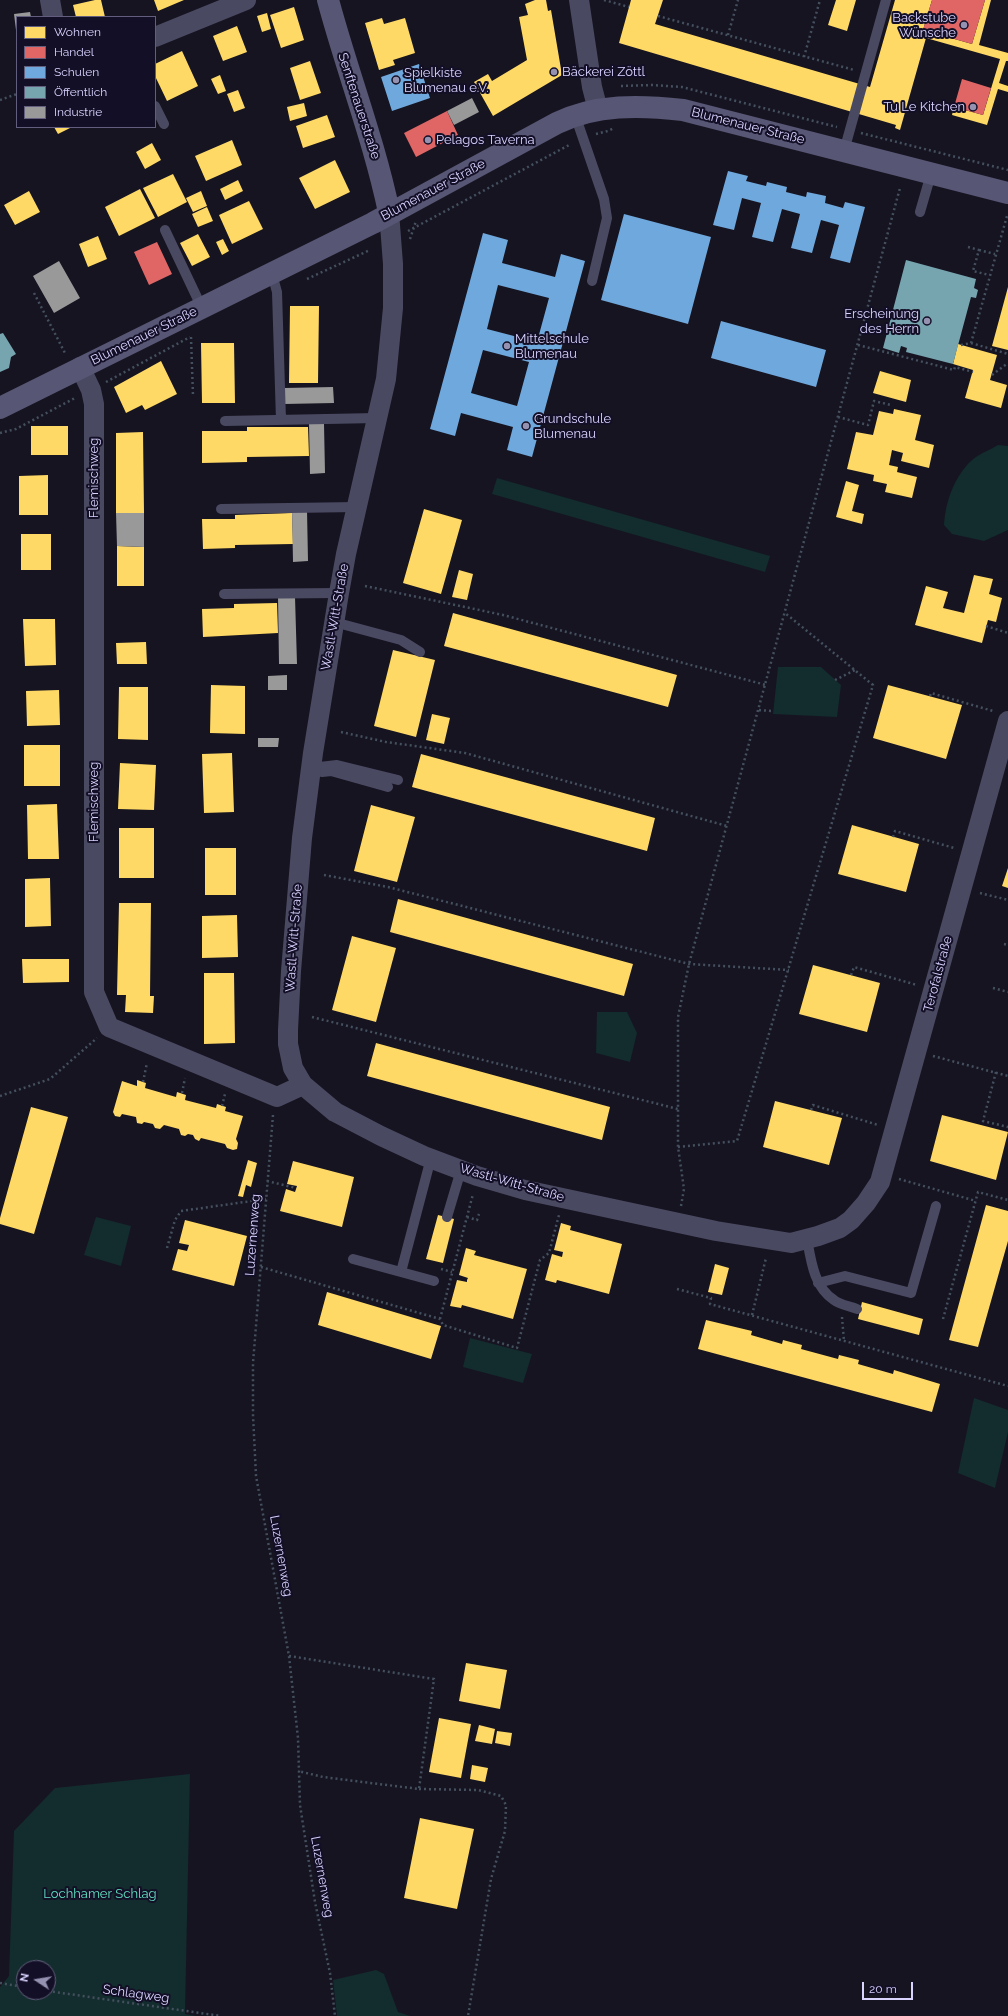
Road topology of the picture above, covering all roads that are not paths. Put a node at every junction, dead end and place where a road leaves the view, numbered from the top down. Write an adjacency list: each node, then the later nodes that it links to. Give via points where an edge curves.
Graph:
1 (50, 0): 6 (street)
2 (246, 0): 7 (street)
3 (328, 0): 15 (street, Senftenauerstraße, via 342,56 381,174)
4 (579, 0): 9 (street)
5 (886, 0): 12 (lane)
6 (53, 16)
7 (156, 37)
8 (156, 108): 11 (lane)
9 (598, 110): 10 (street, Blumenauer Straße); 12 (street, Blumenauer Straße, via 645,106 683,110)
10 (575, 115): 15 (street, Blumenauer Straße); 19 (lane, via 604,199 607,218)
11 (164, 124)
12 (844, 151): 13 (street, Blumenauer Straße)
13 (931, 174): 14 (street, Blumenauer Straße); 16 (lane)
14 (1008, 193)
15 (389, 212): 18 (street, Blumenauer Straße); 23 (street, Wastl-Witt-Straße, via 393,311 386,379)
16 (920, 212)
17 (165, 230): 20 (lane)
18 (272, 274): 20 (street, Blumenauer Straße); 24 (lane, via 277,292)
19 (592, 280)
20 (202, 308): 21 (street, Blumenauer Straße)
21 (80, 367): 22 (street, Blumenauer Straße); 36 (street, Flemischweg, via 91,390 94,404 94,992 109,1027 277,1097)
22 (0, 408)
23 (377, 418): 24 (lane); 26 (street, Wastl-Witt-Straße)
24 (281, 420): 25 (lane)
25 (224, 421)
26 (357, 507): 27 (lane); 28 (street, Wastl-Witt-Straße)
27 (221, 509)
28 (339, 593): 29 (lane); 30 (street, Wastl-Witt-Straße)
29 (224, 594)
30 (334, 622): 31 (lane, via 401,640); 33 (street, Wastl-Witt-Straße)
31 (420, 652)
32 (1004, 717): 41 (street, Terofalstraße, via 972,853 883,1174 866,1203)
33 (310, 771): 34 (lane, via 337,765); 35 (lane, via 331,771); 36 (street, Wastl-Witt-Straße, via 296,904 288,1030 293,1068)
34 (398, 780)
35 (388, 787)
36 (303, 1085): 37 (street, Wastl-Witt-Straße, via 335,1112)
37 (431, 1158): 38 (street, Wastl-Witt-Straße); 44 (lane)
38 (461, 1170): 40 (lane); 42 (street, Wastl-Witt-Straße, via 525,1190 678,1223 790,1243)
39 (936, 1206): 46 (lane, via 911,1293 845,1276)
40 (447, 1217)
41 (851, 1220): 42 (street, Wastl-Witt-Straße, via 840,1228)
42 (807, 1239): 46 (lane)
43 (353, 1259): 44 (lane)
44 (401, 1272): 45 (lane)
45 (434, 1281)
46 (818, 1283): 47 (lane, via 834,1301)
47 (857, 1309)

